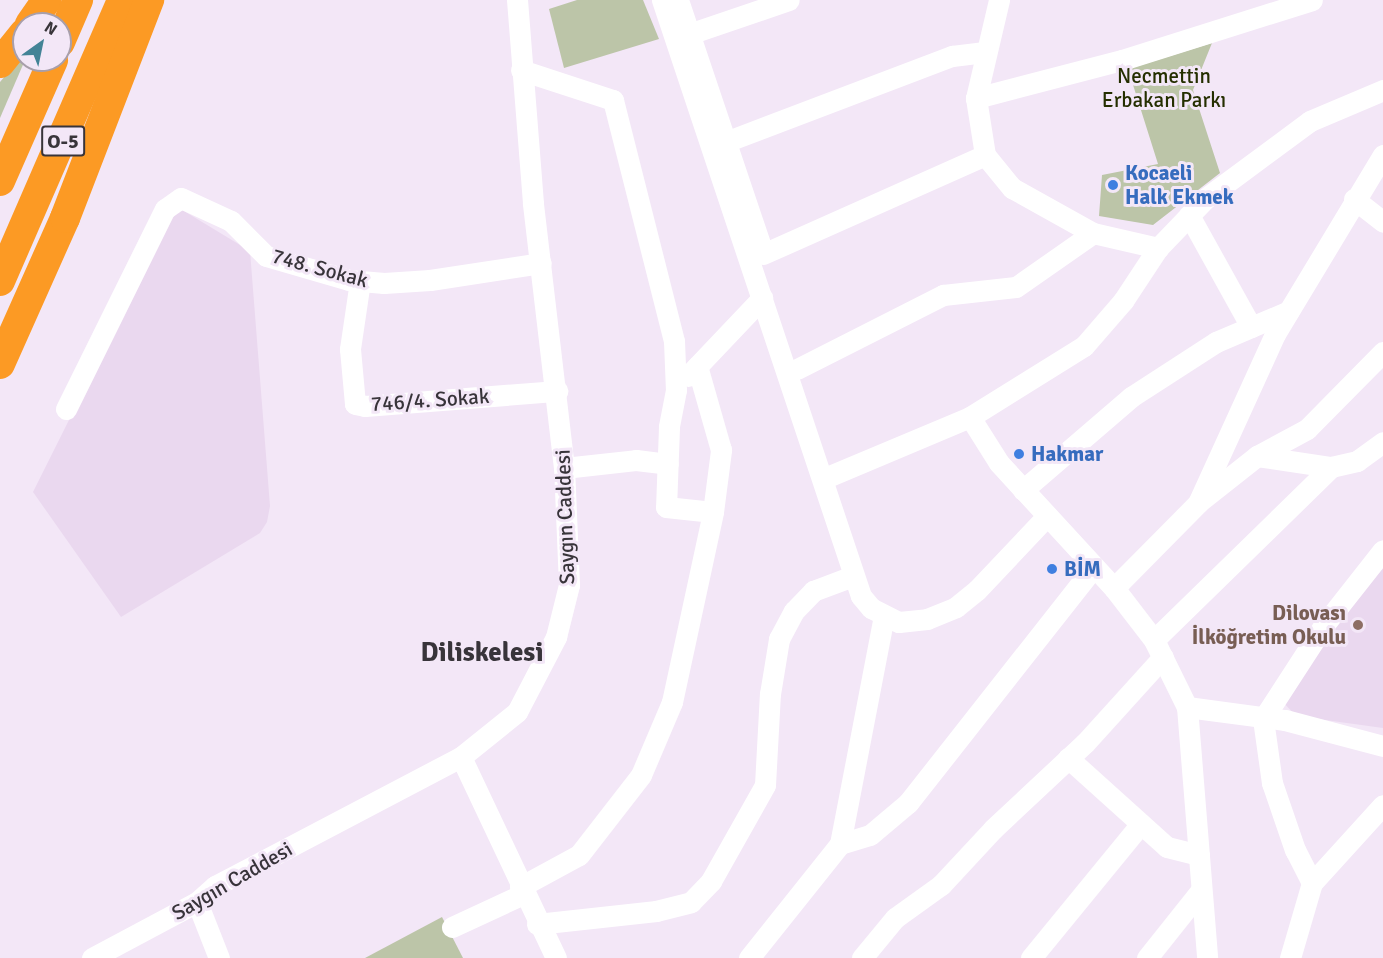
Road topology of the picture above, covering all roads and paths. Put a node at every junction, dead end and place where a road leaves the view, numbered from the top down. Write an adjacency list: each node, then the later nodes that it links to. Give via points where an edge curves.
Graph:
1 (78, 0): 10 (highway)
2 (122, 0): 30 (highway, O-5)
3 (149, 0): 36 (highway, via 65,218)
4 (517, 0): 15 (street, Saygın Caddesi)
5 (662, 0): 32 (street)
6 (678, 0): 11 (street)
7 (789, 0): 11 (street)
8 (999, 0): 13 (street)
9 (1312, 0): 18 (street, via 1112,63)
10 (72, 14)
11 (692, 33): 19 (street)
12 (12, 48): 14 (highway)
13 (985, 51): 18 (street); 19 (street, via 952,56)
14 (0, 63)
15 (521, 70): 29 (street, Saygın Caddesi); 39 (street, via 613,100 623,151 636,183 667,303 674,341)
16 (48, 72): 22 (highway, O-5)
17 (1383, 90): 24 (street, via 1310,121 1206,198)
18 (976, 98): 20 (street)
19 (728, 141): 28 (street)
20 (985, 155): 26 (street, via 1012,188); 28 (street)
21 (1383, 155): 23 (street)
22 (0, 181)
23 (1354, 199): 25 (street); 33 (street)
24 (1189, 216): 27 (street); 34 (street)
25 (1383, 222)
26 (1093, 233): 27 (street); 38 (street, via 1016,286 943,296)
27 (1158, 248): 42 (street, via 1123,301 1084,346)
28 (763, 254): 38 (street)
29 (541, 263): 31 (street, 748. Sokak, via 430,280); 40 (street, Saygın Caddesi)
30 (0, 281)
31 (360, 281): 40 (street, 746/4. Sokak, via 350,349 355,404); 41 (street, 748. Sokak, via 266,256 215,212 181,198 173,201 165,208)
32 (762, 298): 37 (street); 54 (street)
33 (1288, 311): 34 (street); 50 (street)
34 (1251, 327): 49 (street, via 1216,342 1131,397)
35 (1383, 352): 44 (street, via 1307,429)
36 (0, 364)
37 (697, 366): 39 (street); 51 (street, via 721,450)
38 (797, 369): 48 (street)
39 (676, 390): 45 (street)
40 (557, 391): 47 (street, Saygın Caddesi)
41 (66, 410)
42 (970, 417): 48 (street); 49 (street, via 999,463)
43 (1383, 442): 46 (street, via 1357,461)
44 (1257, 456): 46 (street); 50 (street)
45 (668, 464): 47 (street, via 636,460); 51 (street, via 666,507)
46 (1330, 467): 58 (street)
47 (564, 468): 62 (street, Saygın Caddesi, via 569,585 556,637 517,712)
48 (832, 475): 54 (street)
49 (1023, 490): 52 (street)
50 (1197, 503): 56 (street)
51 (713, 512): 69 (street, via 672,702 641,775 579,855)
52 (1047, 516): 55 (street); 57 (street, via 956,607 927,619 900,622)
53 (1383, 550): 60 (street, via 1324,625)
54 (849, 566): 57 (street, via 861,596); 72 (street, via 813,591 794,611 779,639 770,694 765,785 711,881 692,902 656,911)
55 (1094, 567): 56 (street); 66 (street, via 908,803 870,834)
56 (1114, 588): 58 (street)
57 (884, 616): 66 (street)
58 (1158, 649): 59 (street); 63 (street)
59 (1187, 707): 60 (street); 67 (street)
60 (1263, 719): 61 (street, via 1285,720); 68 (street, via 1272,783 1295,850)
61 (1383, 746)
62 (461, 757): 69 (street); 71 (street, Saygın Caddesi, via 215,886)
63 (1068, 758): 65 (street); 78 (street, via 941,885 895,918)
64 (1383, 805): 68 (street)
65 (1140, 825): 67 (street, via 1167,848); 79 (street)
66 (840, 844): 77 (street)
67 (1199, 855): 70 (street)
68 (1312, 883): 82 (street)
69 (522, 890): 72 (street); 73 (street)
70 (1201, 890): 80 (street); 81 (street)
71 (197, 902): 74 (street, Saygın Caddesi); 75 (street)
72 (537, 924): 76 (street)
73 (452, 927)
74 (92, 958)
75 (219, 958)
76 (556, 958)
77 (749, 958)
78 (862, 958)
79 (1031, 958)
80 (1147, 958)
81 (1207, 958)
82 (1290, 958)

